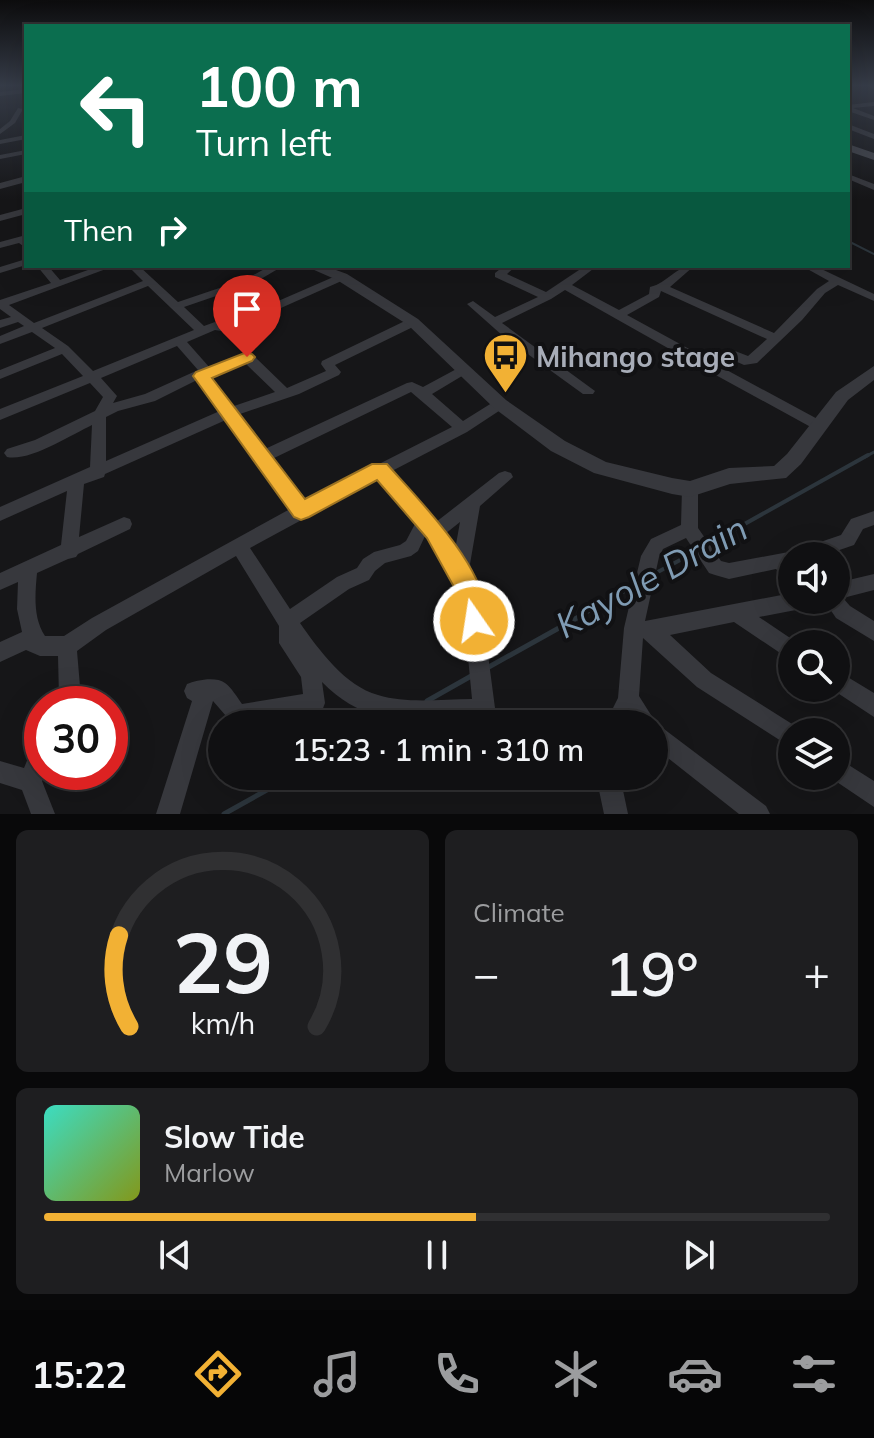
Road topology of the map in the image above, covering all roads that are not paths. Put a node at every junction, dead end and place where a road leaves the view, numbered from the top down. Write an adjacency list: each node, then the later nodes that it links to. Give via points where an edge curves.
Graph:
1 (11, 123): 3 (street)
2 (24, 123): 3 (street)
3 (8, 126): 5 (street)
4 (850, 127): 6 (street)
5 (0, 132)
6 (865, 133): 7 (street); 9 (street)
7 (850, 136)
8 (24, 137): 10 (street)
9 (874, 137)
10 (0, 142)
11 (850, 148): 14 (main road)
12 (24, 152): 13 (street)
13 (0, 157)
14 (874, 157)
15 (850, 177): 18 (street)
16 (24, 180): 17 (street)
17 (0, 186)
18 (874, 187)
19 (24, 212): 20 (street)
20 (0, 218)
21 (24, 238): 22 (street)
22 (0, 245)
23 (24, 263): 33 (street)
24 (44, 268): 36 (street)
25 (102, 268): 36 (street)
26 (135, 268): 37 (street)
27 (274, 268): 44 (street)
28 (317, 268): 34 (street)
29 (508, 268): 40 (street, via 499,275)
30 (589, 268): 38 (street)
31 (687, 268): 39 (street)
32 (811, 268): 35 (street)
33 (0, 270)
34 (342, 277): 48 (street); 50 (street, via 223,329)
35 (836, 281): 41 (street); 51 (street)
36 (56, 282): 42 (street)
37 (150, 282): 44 (street); 47 (street)
38 (564, 285): 40 (street); 45 (street)
39 (662, 288): 45 (street); 51 (street)
40 (547, 297): 46 (street)
41 (874, 298)
42 (0, 304): 47 (street)
43 (473, 304): 46 (street)
44 (174, 307): 50 (street)
45 (619, 315): 55 (street)
46 (496, 321): 61 (street)
47 (26, 322): 49 (street); 52 (street); 54 (street)
48 (413, 322): 56 (street); 63 (street, via 327,364 334,372)
49 (0, 324)
50 (202, 331): 53 (street)
51 (775, 338): 55 (street, via 752,360 735,355)
52 (0, 340)
53 (179, 341): 59 (street, via 206,369); 60 (street)
54 (64, 349): 58 (street); 60 (street)
55 (711, 369): 68 (street)
56 (462, 370): 62 (street); 64 (street)
57 (874, 371): 68 (street, via 842,396)
58 (0, 375)
59 (200, 375): 63 (street, via 247,357); 65 (street); 67 (street)
60 (92, 377): 66 (street); 67 (street, via 110,396)
61 (588, 391)
62 (423, 393): 69 (street); 71 (street, via 412,386)
63 (285, 394): 65 (street)
64 (500, 404): 69 (street); 76 (street, via 581,460)
65 (231, 412): 71 (street); 73 (street)
66 (0, 415)
67 (99, 416): 70 (street); 73 (street)
68 (818, 426): 76 (street, via 779,473 729,476)
69 (462, 428): 72 (street)
70 (12, 453)
71 (262, 457): 78 (street)
72 (379, 470): 78 (street); 83 (street)
73 (98, 473): 75 (street)
74 (505, 477): 77 (street)
75 (76, 482): 79 (street); 86 (street)
76 (690, 489): 82 (street)
77 (472, 503): 83 (street); 92 (street, via 461,564)
78 (301, 511): 85 (street)
79 (0, 514)
80 (874, 518): 84 (street, via 863,518)
81 (124, 524): 86 (street)
82 (689, 529): 87 (street, via 720,569); 97 (street, via 657,544 650,556)
83 (435, 532): 92 (street); 96 (street, via 421,527 405,551 380,557 363,574)
84 (842, 542)
85 (240, 547): 96 (street); 101 (street)
86 (70, 552): 88 (street)
87 (778, 565)
88 (28, 570): 89 (street); 100 (street, via 30,630)
89 (0, 582)
90 (874, 582): 91 (street)
91 (850, 588)
92 (471, 594): 96 (street, via 484,708 479,710 377,706 338,685 315,662)
93 (778, 605): 94 (street)
94 (737, 613): 97 (street); 99 (street)
95 (846, 614): 98 (street)
96 (289, 620): 118 (street, via 289,643 311,674 314,703 237,715 218,690 200,690)
97 (643, 630): 105 (street); 109 (street, via 704,680)
98 (874, 632)
99 (778, 641)
100 (40, 646): 101 (street); 102 (street, via 26,640)
101 (67, 646): 103 (street)
102 (0, 652)
103 (69, 686)
104 (850, 690): 106 (street)
105 (628, 699): 107 (street); 108 (street)
106 (874, 706)
107 (623, 710)
108 (636, 710)
109 (778, 728)
110 (668, 744): 120 (street)
111 (0, 772): 113 (street)
112 (850, 778): 116 (street)
113 (24, 779)
114 (34, 790): 117 (street)
115 (611, 790): 119 (street)
116 (874, 795)
117 (43, 814)
118 (168, 814)
119 (616, 814)
120 (758, 814)

